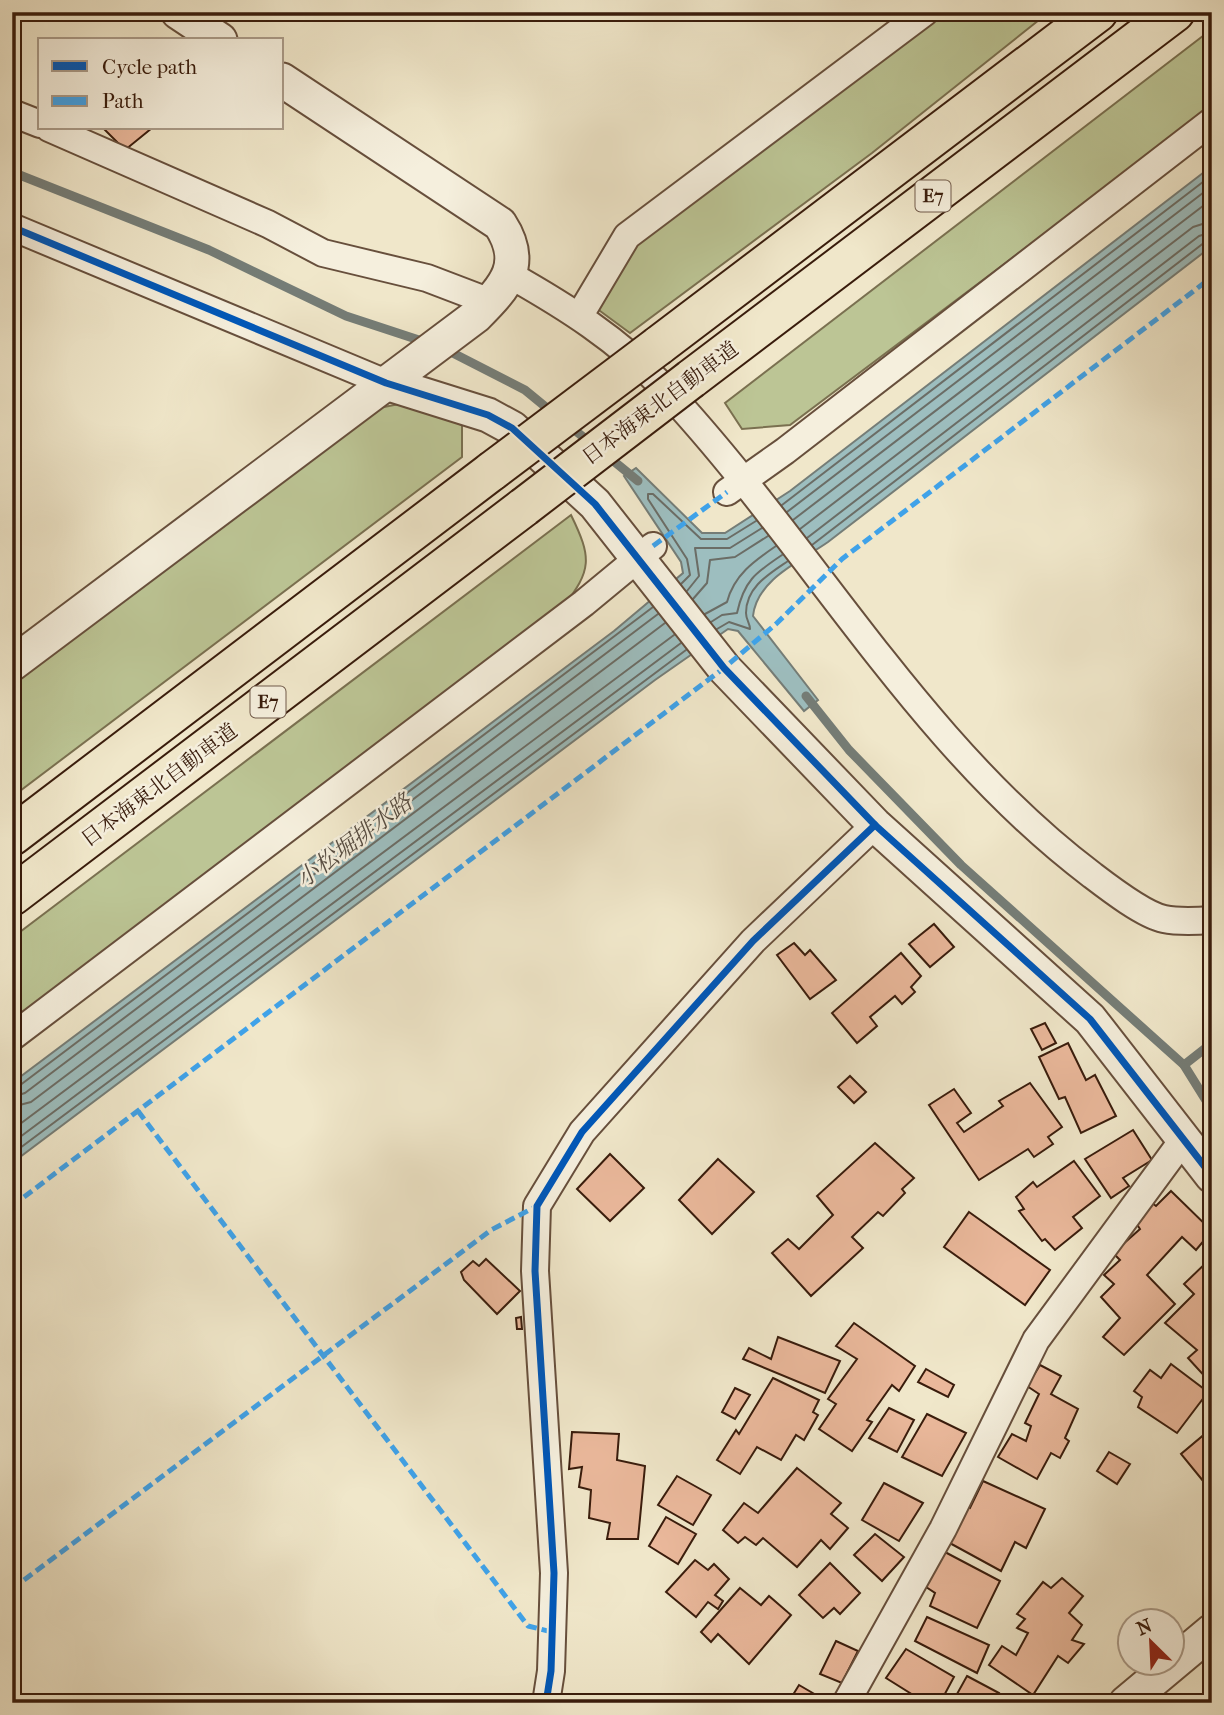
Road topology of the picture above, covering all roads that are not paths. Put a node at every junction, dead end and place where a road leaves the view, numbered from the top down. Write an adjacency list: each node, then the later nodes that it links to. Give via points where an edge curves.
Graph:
1 (178, 12): 5 (street)
2 (925, 12): 14 (street, via 627,236)
3 (1098, 12): 20 (highway, E7, bridge)
4 (1175, 12): 21 (highway, 日本海東北自動車道 / E7, bridge)
5 (217, 38)
6 (284, 81): 12 (street, via 500,223 514,254)
7 (12, 113): 9 (street)
8 (1212, 121): 16 (street)
9 (38, 123)
10 (54, 130): 13 (street, via 268,224 323,253 427,278)
11 (12, 227): 15 (street)
12 (510, 275): 13 (street); 14 (street)
13 (483, 309): 15 (street)
14 (580, 315): 16 (street, via 661,385)
15 (398, 375): 17 (street, via 512,428); 18 (street)
16 (743, 489): 22 (street, via 938,727 1061,851 1111,890 1163,919)
17 (648, 560): 19 (street, via 712,652); 23 (street)
18 (12, 664)
19 (875, 825): 24 (street, via 1090,1020); 27 (street, via 753,941 591,1122 537,1206 536,1271 554,1573)
20 (12, 836)
21 (12, 896)
22 (1212, 920)
23 (12, 1037)
24 (1183, 1140): 25 (street); 28 (street, via 1037,1340 943,1529)
25 (1212, 1176)
26 (1212, 1632): 29 (street)
27 (546, 1703)
28 (846, 1703)
29 (1126, 1703)

